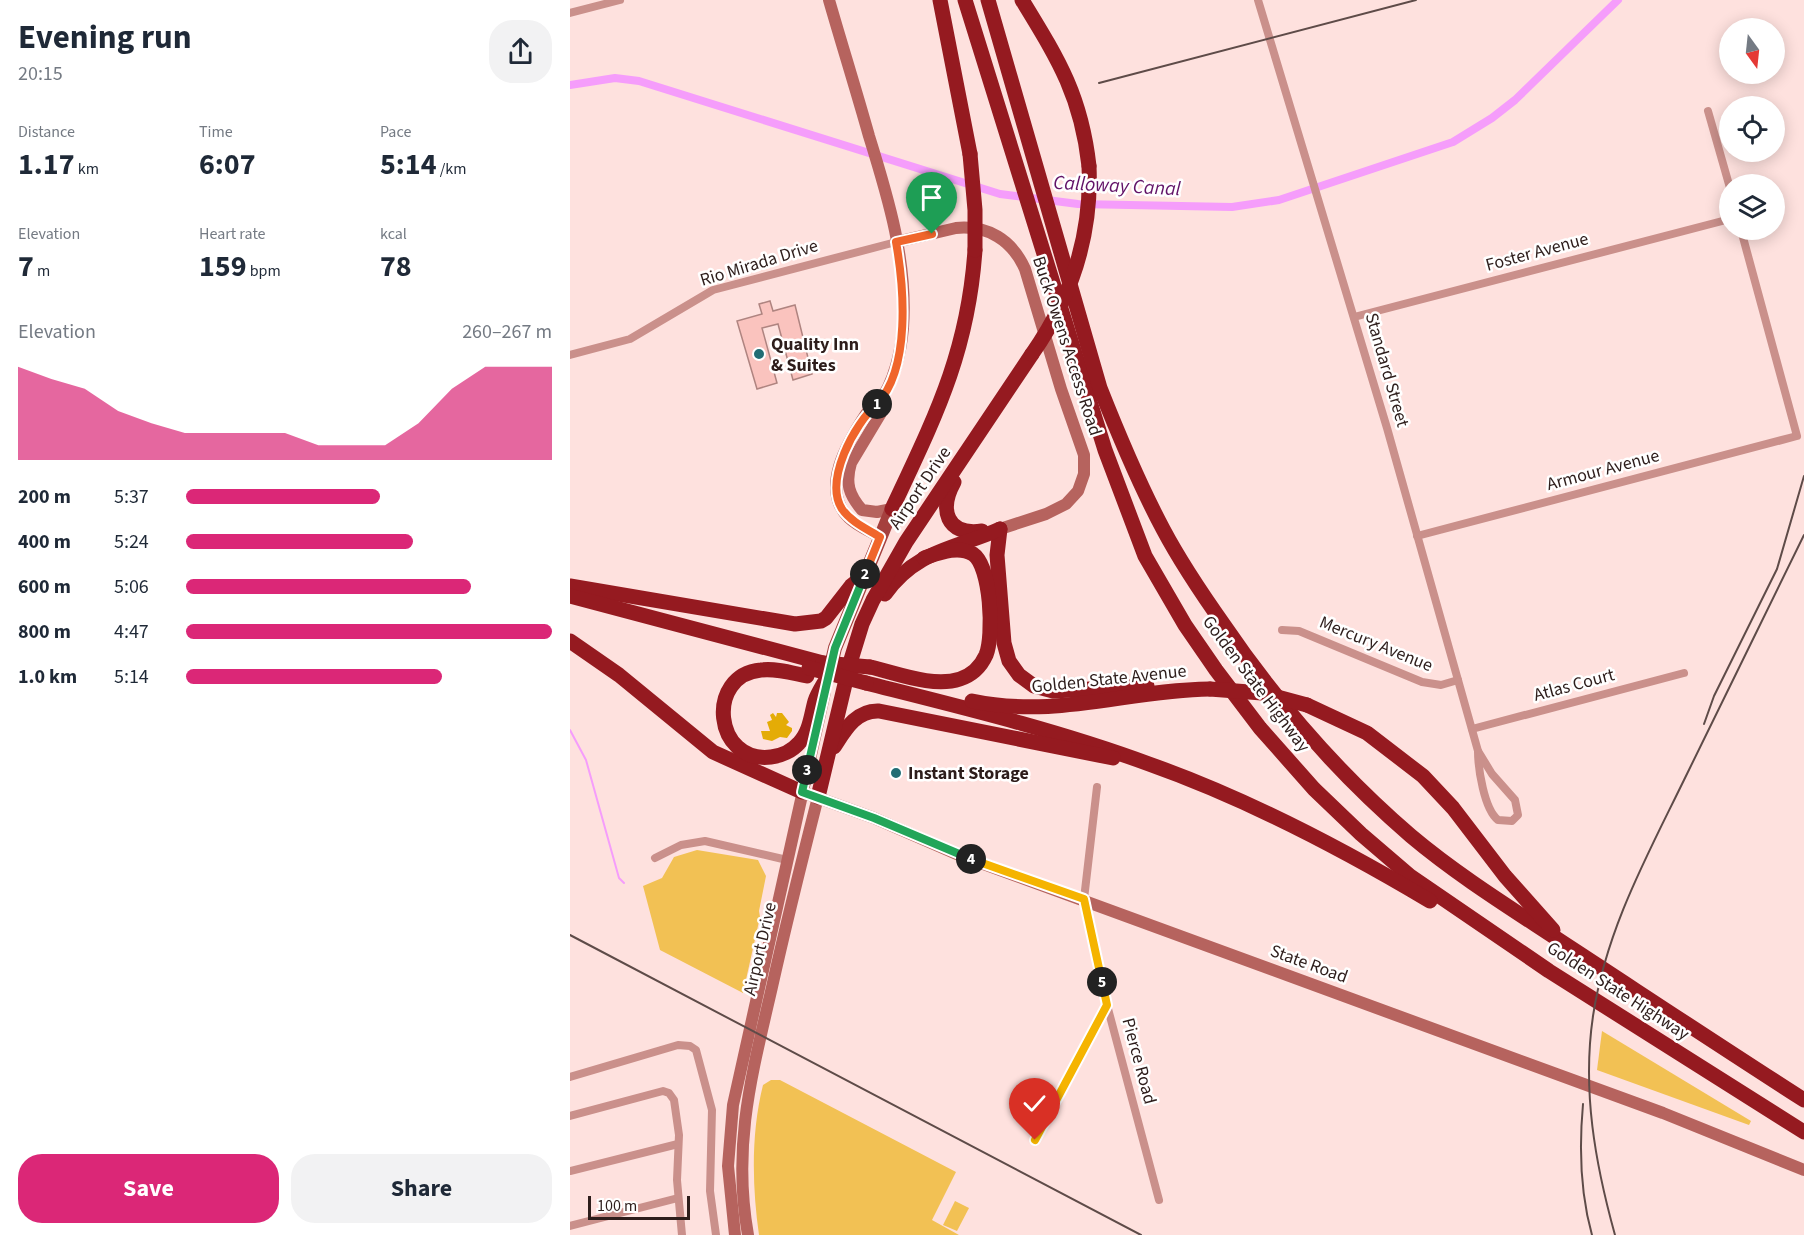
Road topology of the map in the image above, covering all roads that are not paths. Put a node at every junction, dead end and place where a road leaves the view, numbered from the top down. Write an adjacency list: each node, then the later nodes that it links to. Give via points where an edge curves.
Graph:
1 (620, 0): 8 (street)
2 (829, 0): 13 (main road, via 881,176)
3 (940, 0): 19 (highway, Airport Drive, bridge, via 970,154 975,210 971,298 956,361 938,411)
4 (965, 0): 15 (highway, Golden State Highway)
5 (988, 0): 15 (highway, Golden State Highway, bridge)
6 (1022, 0): 18 (highway, Airport Drive, bridge, via 1070,85 1089,166 1087,222 1078,262 1057,315)
7 (1258, 0): 14 (street, Standard Street)
8 (570, 13)
9 (1708, 111): 10 (street)
10 (1726, 174)
11 (1719, 222): 14 (street, Foster Avenue)
12 (1744, 240): 21 (street, Armour Avenue, via 1797,436)
13 (896, 242): 16 (street, Rio Mirada Drive, via 714,290 630,339); 17 (main road, via 903,287 903,327 894,370); 20 (main road, Buck Owens Access Road, via 956,228 989,231 1008,243 1025,269 1084,455 1084,474 1078,491 1066,504)
14 (1354, 318): 21 (street, Standard Street)
15 (1073, 321): 46 (highway, Golden State Highway, via 1163,528 1195,584 1257,673 1318,746 1403,829 1474,884); 47 (highway, Golden State Highway, via 1105,450 1145,556 1216,670 1292,765 1361,834 1410,876)
16 (570, 355)
17 (879, 402): 19 (main road, via 881,412 851,463 849,489 862,510); 22 (main road, via 852,437 835,486 848,517)
18 (984, 427): 20 (highway, via 950,490 947,514 952,526 962,531); 29 (highway, Airport Drive, via 906,542 873,600)
19 (892, 508): 22 (main road, Airport Drive)
20 (1000, 529): 23 (highway); 35 (highway, via 997,555 1004,643 1009,661 1024,680 1053,691 1179,685)
21 (1417, 536): 34 (street, Standard Street)
22 (880, 537): 24 (main road, Airport Drive)
23 (924, 558): 29 (highway, via 896,580); 33 (highway, via 952,550 964,551 976,556 983,567 990,633 983,661 967,676 945,682)
24 (865, 575): 25 (highway, via 826,618 795,624); 31 (main road, Airport Drive, via 835,648)
25 (570, 585)
26 (570, 596): 31 (highway, Golden State Avenue)
27 (570, 606): 31 (highway, Golden State Avenue)
28 (1282, 630): 34 (street, Mercury Avenue, via 1299,631 1422,682 1441,685)
29 (860, 636): 38 (highway, Airport Drive)
30 (570, 641): 41 (highway, via 619,675 713,752)
31 (815, 668): 31 (highway, via 816,699 805,736 789,752 764,758 742,751 725,729 722,708 729,689 739,678 763,669); 33 (highway, Golden State Avenue, bridge); 41 (main road, Airport Drive)
32 (1684, 673): 36 (street, Atlas Court)
33 (865, 676): 35 (highway, Golden State Avenue, via 973,701 1024,708); 39 (highway, Golden State Avenue)
34 (1458, 680): 36 (street, Standard Street)
35 (1210, 688): 46 (highway, bridge, via 1262,693 1307,705 1367,733 1396,753 1453,808 1505,876)
36 (1472, 729): 37 (street, Standard Street)
37 (1478, 751): 37 (street, Standard Street, via 1490,810 1498,820 1512,821 1518,815 1518,805)
38 (829, 755): 39 (highway, via 855,719 872,711); 42 (highway, Airport Drive)
39 (1151, 764): 47 (highway, Golden State Avenue, via 1303,831)
40 (1097, 787): 45 (street, Pierce Road)
41 (802, 792): 42 (main road, State Road); 44 (main road, Airport Drive)
42 (818, 796): 45 (main road, State Road, via 959,855); 63 (main road, Airport Drive, via 746,1104 741,1172)
43 (655, 858): 44 (street, via 681,845 705,841)
44 (788, 860): 62 (main road, Airport Drive, via 731,1113 728,1177)
45 (1084, 899): 48 (street, Pierce Road); 55 (main road, State Road, via 1663,1113)
46 (1565, 944): 50 (highway, Golden State Highway)
47 (1549, 971): 52 (highway, Golden State Highway)
48 (1107, 1005): 53 (street); 58 (street, Pierce Road)
49 (570, 1075): 61 (street, via 678,1045 696,1050 712,1110 710,1191)
50 (1804, 1101)
51 (570, 1116): 54 (street, via 663,1091 674,1100)
52 (1804, 1132)
53 (1035, 1140)
54 (678, 1144): 56 (street); 57 (street)
55 (1804, 1170)
56 (570, 1171)
57 (678, 1198): 59 (street); 60 (street)
58 (1159, 1200)
59 (570, 1226)
60 (682, 1235)
61 (716, 1235)
62 (735, 1235)
63 (748, 1235)

